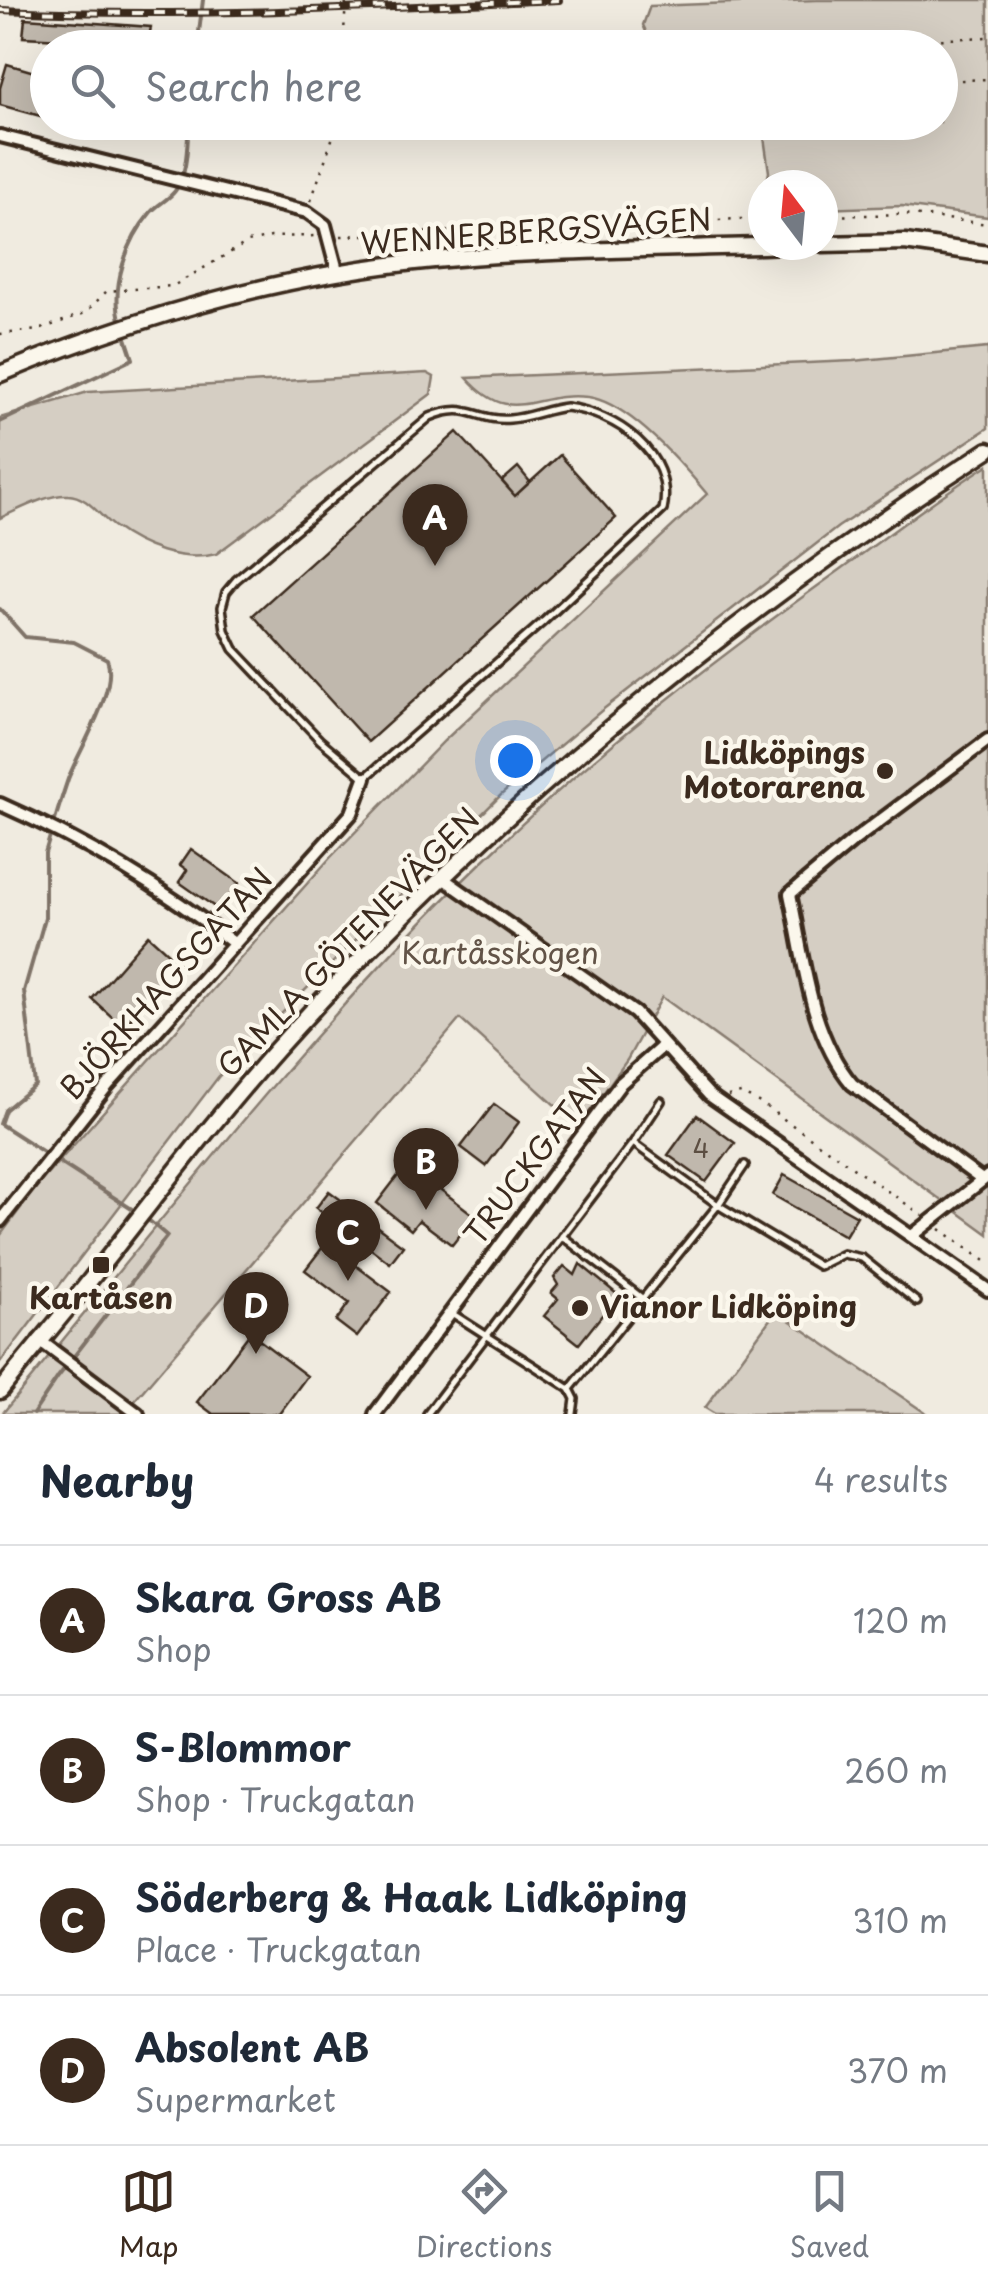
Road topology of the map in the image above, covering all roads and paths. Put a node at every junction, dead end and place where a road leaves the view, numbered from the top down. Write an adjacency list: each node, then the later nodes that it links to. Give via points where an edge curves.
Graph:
1 (346, 0): 2 (path)
2 (345, 30)
3 (988, 37): 4 (path)
4 (958, 39)
5 (988, 79): 6 (path)
6 (958, 80)
7 (0, 136): 9 (street)
8 (332, 140): 9 (path)
9 (308, 212): 13 (street)
10 (838, 216): 12 (path, via 904,214)
11 (748, 219): 13 (path)
12 (988, 224)
13 (330, 236): 17 (street); 18 (path, via 248,242 173,286 107,291 85,313 40,330)
14 (838, 244): 16 (street, via 905,242)
15 (748, 247): 17 (street, WENNERBERGSVÄGEN, via 480,257)
16 (988, 254)
17 (338, 274): 19 (street, WENNERBERGSVÄGEN, via 179,310)
18 (0, 334)
19 (0, 374)
20 (988, 450): 24 (street, GAMLA GÖTENEVÄGEN, via 818,566 651,694)
21 (988, 740): 31 (street, via 790,894 822,1035 835,1064 873,1101)
22 (364, 778): 22 (lane, via 663,510 664,484 650,451 619,426 566,406 509,419 449,408 430,416 226,592 224,630 234,648); 25 (street, BJÖRKHAGSGATAN, via 352,814)
23 (0, 804): 25 (street, via 178,899)
24 (444, 879): 26 (street, via 636,1013); 43 (street, GAMLA GÖTENEVÄGEN, via 276,1050)
25 (235, 944): 33 (street, BJÖRKHAGSGATAN, via 108,1084)
26 (664, 1045): 28 (street); 41 (street, TRUCKGATAN, via 621,1082)
27 (661, 1101): 29 (lane)
28 (718, 1101): 34 (path, via 734,1093 762,1104); 36 (street)
29 (633, 1142): 32 (lane); 35 (lane)
30 (745, 1165): 32 (lane)
31 (985, 1178): 34 (street)
32 (718, 1206): 39 (lane); 40 (lane, via 819,1266 843,1254 862,1258)
33 (0, 1221)
34 (930, 1222): 36 (street); 37 (path)
35 (562, 1236): 39 (lane); 42 (lane)
36 (912, 1236): 38 (street)
37 (988, 1263)
38 (988, 1290)
39 (643, 1299): 44 (lane)
40 (917, 1302)
41 (450, 1312): 42 (lane); 47 (street, TRUCKGATAN)
42 (487, 1336): 44 (lane); 48 (lane)
43 (39, 1340): 45 (street, GAMLA GÖTENEVÄGEN); 46 (street)
44 (570, 1390): 49 (lane)
45 (0, 1391)
46 (138, 1414)
47 (375, 1414)
48 (427, 1414)
49 (573, 1414)

